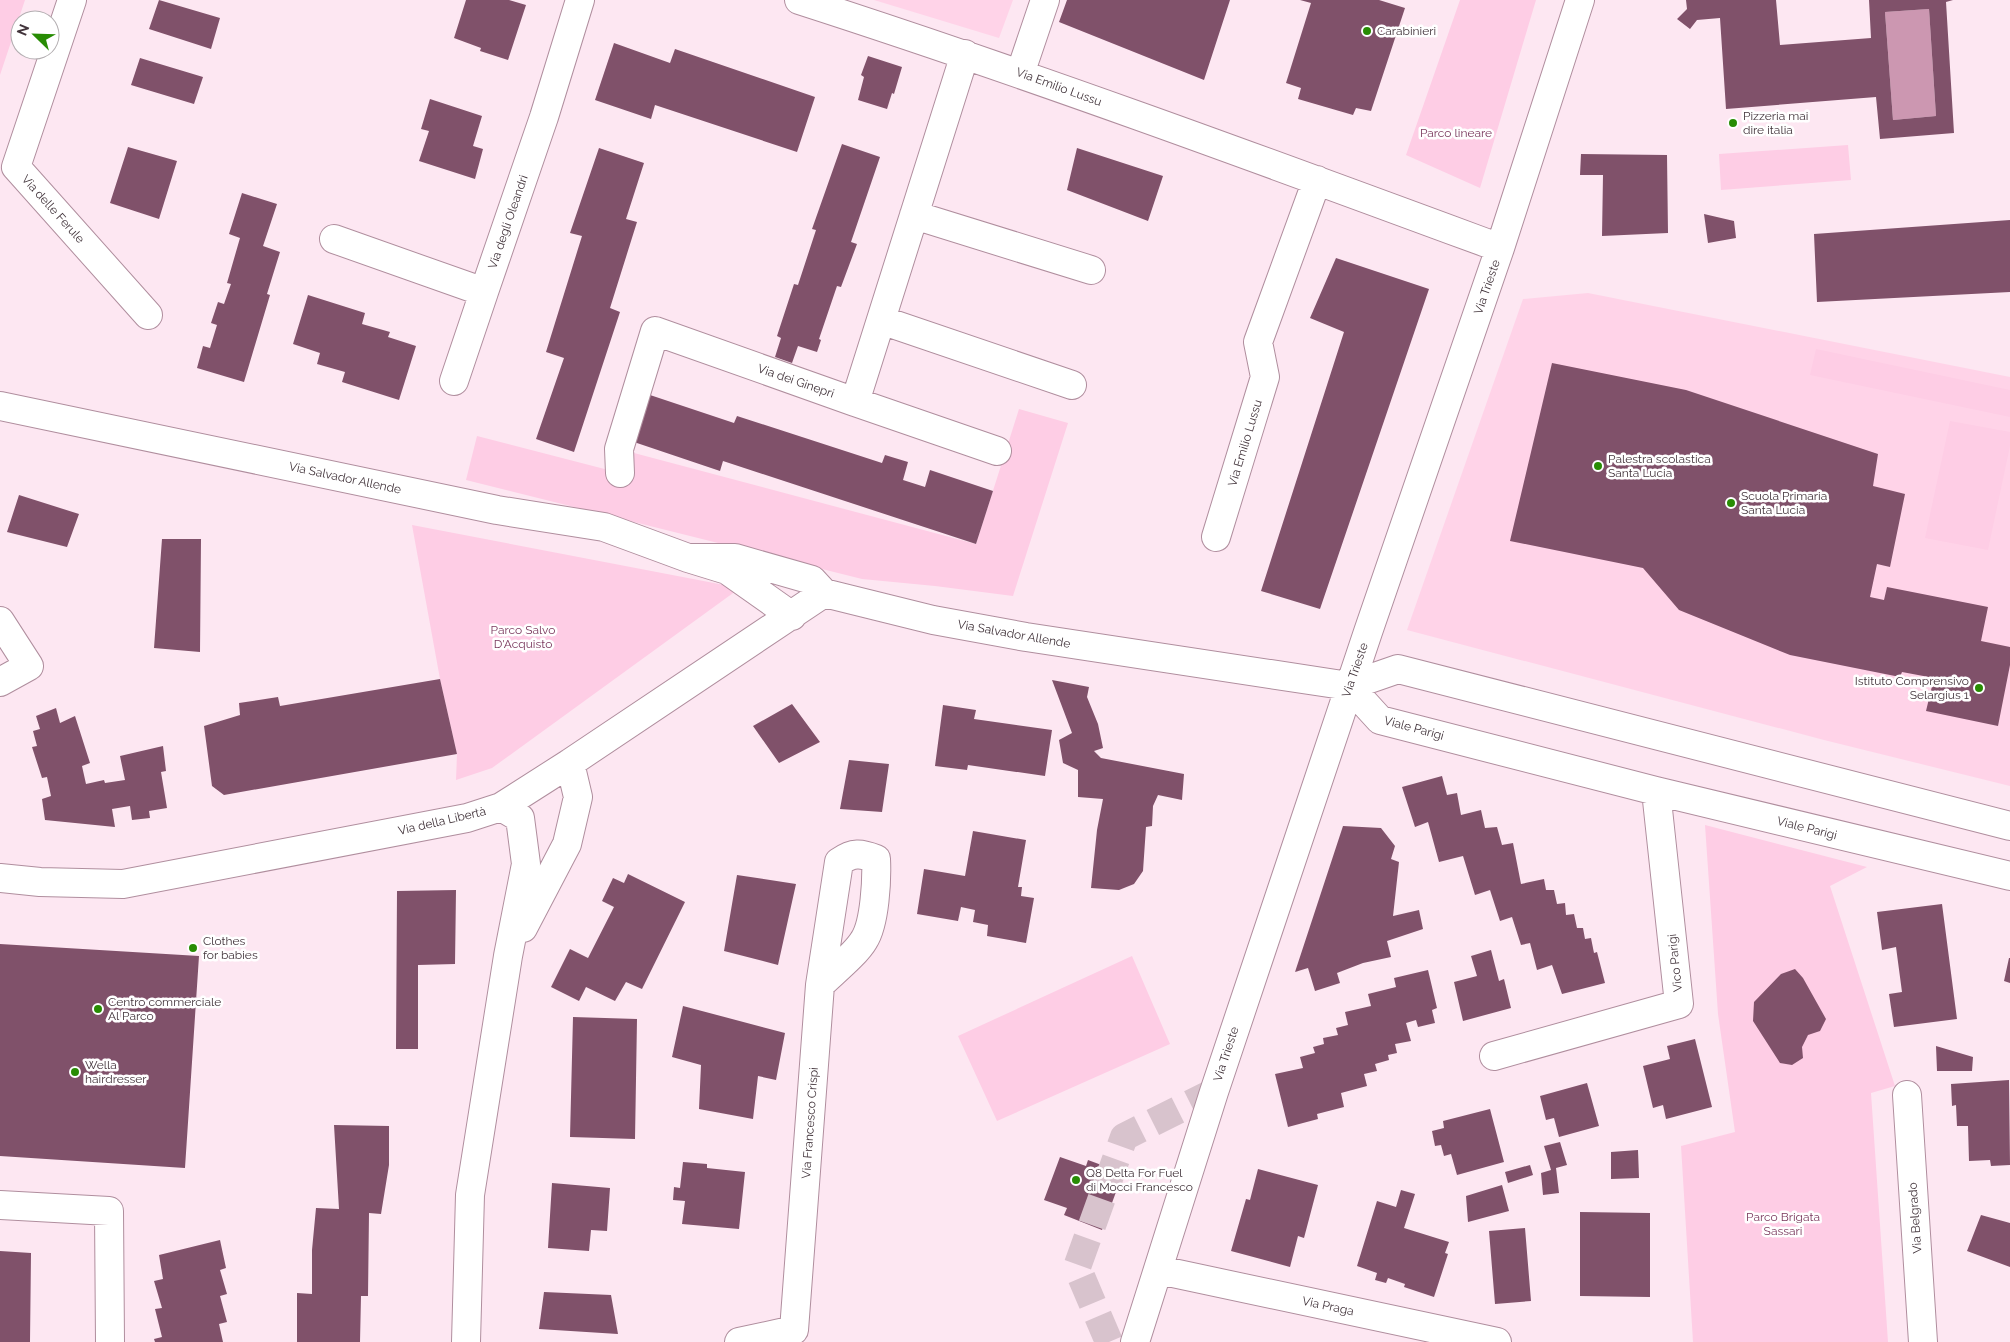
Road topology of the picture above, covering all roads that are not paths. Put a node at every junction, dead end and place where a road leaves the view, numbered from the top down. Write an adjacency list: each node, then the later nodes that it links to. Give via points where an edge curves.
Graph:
1 (72, 0): 14 (street, Via delle Ferule, via 16,167)
2 (580, 0): 13 (street, Via degli Oleandri)
3 (799, 0): 6 (street, Via Emilio Lussu)
4 (1045, 0): 7 (street)
5 (1580, 0): 11 (street, Via Trieste)
6 (965, 54): 7 (street, Via Emilio Lussu); 9 (street)
7 (1020, 74): 8 (street, Via Emilio Lussu)
8 (1317, 180): 11 (street, Via Emilio Lussu); 22 (street, Via Emilio Lussu, via 1258,342 1265,377)
9 (914, 215): 12 (street); 15 (street)
10 (334, 239): 13 (street)
11 (1500, 248): 28 (street, Via Trieste)
12 (1091, 270)
13 (484, 292): 16 (street, Via degli Oleandri)
14 (148, 314)
15 (882, 320): 17 (street); 18 (street)
16 (454, 381)
17 (1072, 386)
18 (855, 402): 20 (street, Via dei Ginepri); 21 (street, Via dei Ginepri, via 655,331 619,449)
19 (0, 406): 23 (street, Via Salvador Allende, via 498,510 604,527)
20 (997, 451)
21 (620, 473)
22 (1216, 537)
23 (688, 558): 24 (street, Via Salvador Allende, via 735,558 812,580); 25 (street, Via Salvador Allende, via 727,570)
24 (824, 593): 25 (street, Via della Libertà); 28 (street, Via Salvador Allende, via 933,620 1026,637)
25 (792, 616): 29 (street, Via della Libertà)
26 (0, 621): 27 (street, via 29,666)
27 (0, 682)
28 (1350, 686): 30 (street, Viale Parigi, via 1380,720); 32 (street, via 1398,669); 40 (street, Via Trieste, via 1214,1092)
29 (570, 763): 31 (street, Via della Libertà); 35 (street, via 578,797 567,844)
30 (1656, 791): 33 (street, Viale Parigi); 37 (street, Vico Parigi, via 1679,1004)
31 (501, 807): 34 (street, Via della Libertà, via 467,818 124,884); 35 (street, via 520,818 526,864)
32 (2010, 826)
33 (2010, 876)
34 (0, 878)
35 (508, 956): 42 (street, via 470,1196)
36 (820, 985): 36 (street, Via Francesco Crispi, via 839,862 849,855 862,853 876,859 872,917 864,940); 43 (street, Via Francesco Crispi, via 794,1330)
37 (1494, 1056)
38 (1907, 1095): 46 (street, Via Belgrado)
39 (0, 1205): 41 (street, via 109,1211)
40 (1159, 1270): 44 (street, Via Trieste); 45 (street, Via Praga)
41 (110, 1342)
42 (466, 1342)
43 (739, 1342)
44 (1135, 1342)
45 (1497, 1342)
46 (1923, 1342)

